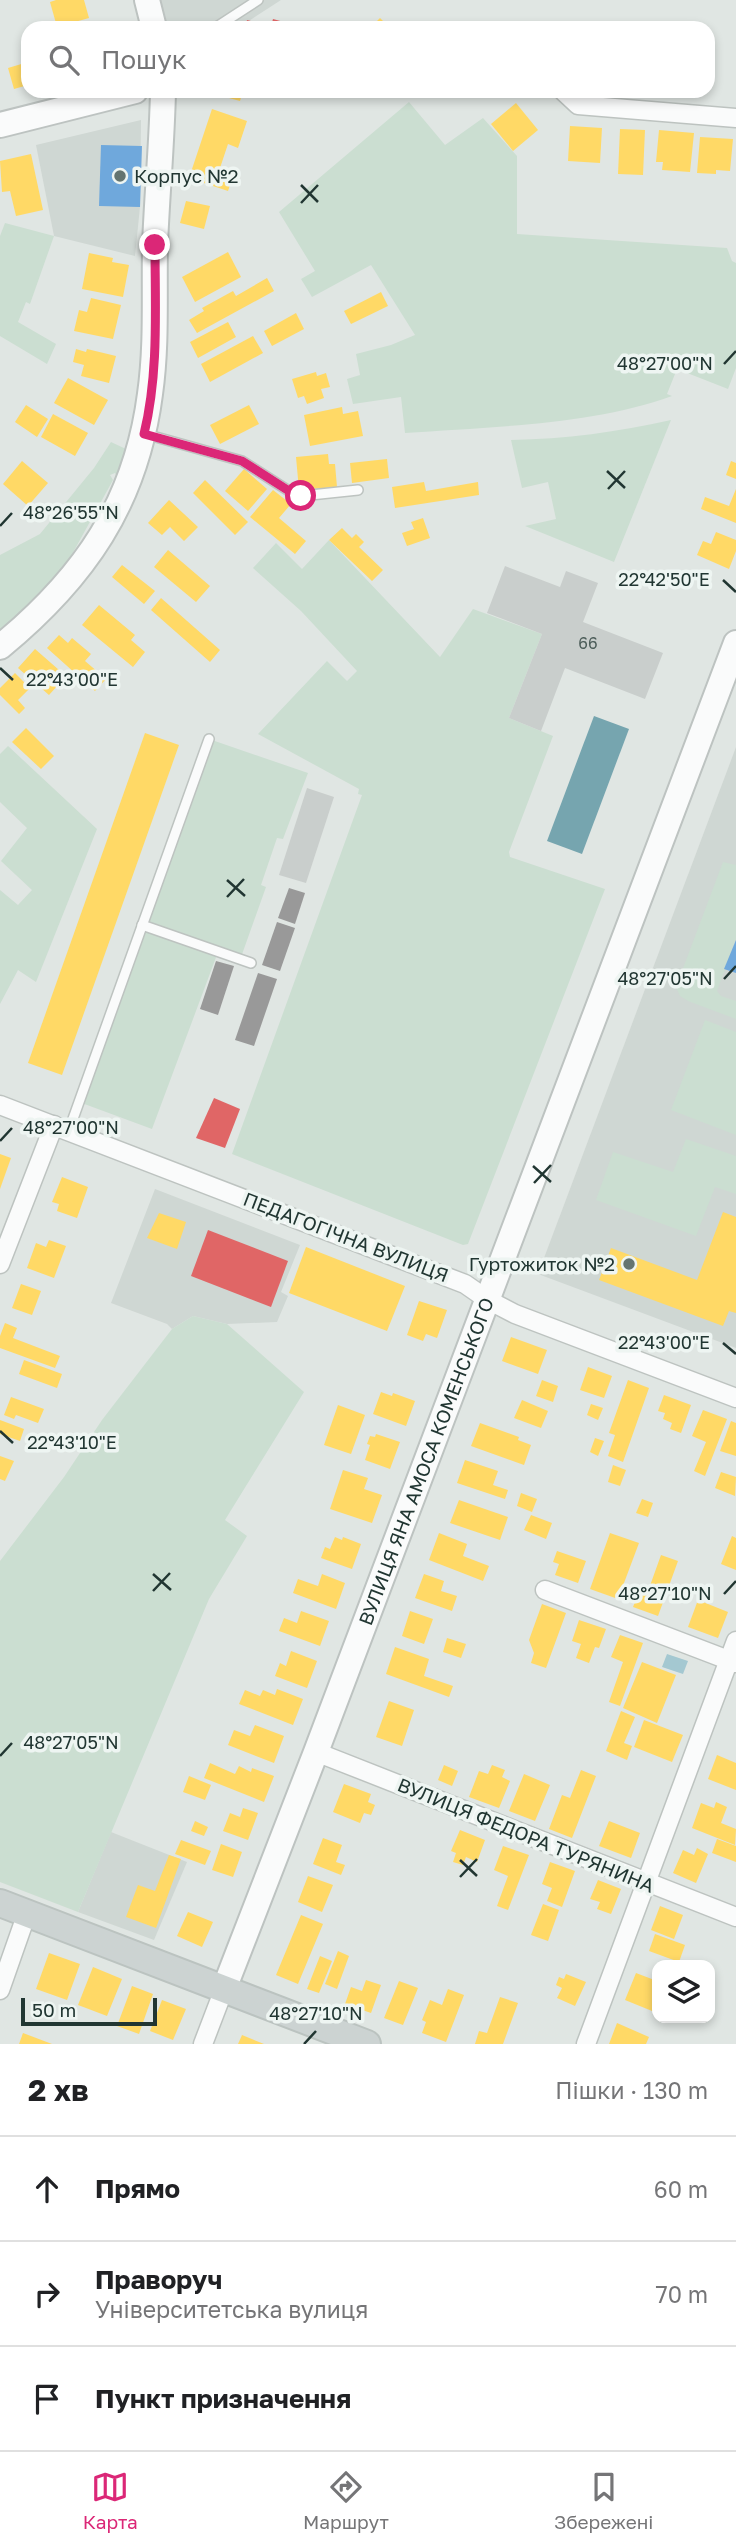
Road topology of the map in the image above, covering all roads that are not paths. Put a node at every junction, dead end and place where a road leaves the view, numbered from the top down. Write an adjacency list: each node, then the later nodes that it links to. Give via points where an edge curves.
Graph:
1 (147, 0): 3 (street)
2 (258, 0): 4 (lane)
3 (152, 21)
4 (226, 21)
5 (107, 98): 9 (street)
6 (163, 98): 10 (street, via 155,335)
7 (570, 98): 8 (street, via 578,105)
8 (736, 118)
9 (0, 125)
10 (144, 434): 11 (lane, via 242,461 301,496); 13 (street, via 124,494 88,558 64,588)
11 (358, 490)
12 (736, 643): 20 (street, ВУЛИЦЯ ЯНА АМОСА КОМЕНСЬКОГО)
13 (0, 647)
14 (209, 739): 15 (lane)
15 (142, 925): 16 (lane); 18 (lane)
16 (251, 963)
17 (0, 1105): 18 (street, ПЕДАГОГІЧНА ВУЛИЦЯ)
18 (61, 1128): 19 (street); 20 (street, ПЕДАГОГІЧНА ВУЛИЦЯ, via 465,1283)
19 (0, 1264)
20 (488, 1300): 21 (street, ПЕДАГОГІЧНА ВУЛИЦЯ); 25 (street, ВУЛИЦЯ ЯНА АМОСА КОМЕНСЬКОГО)
21 (736, 1398)
22 (545, 1590): 24 (street)
23 (736, 1641): 24 (street)
24 (732, 1662): 26 (street)
25 (316, 1752): 26 (street, ВУЛИЦЯ ФЕДОРА ТУРЯНИНА); 30 (street, ВУЛИЦЯ ЯНА АМОСА КОМЕНСЬКОГО)
26 (645, 1882): 29 (street, ВУЛИЦЯ ФЕДОРА ТУРЯНИНА); 34 (street)
27 (0, 1903): 28 (main road)
28 (27, 1913): 30 (main road); 31 (street)
29 (736, 1917)
30 (224, 1989): 32 (street, ВУЛИЦЯ ЯНА АМОСА КОМЕНСЬКОГО); 33 (main road)
31 (0, 1990)
32 (203, 2044)
33 (367, 2044)
34 (586, 2044)

